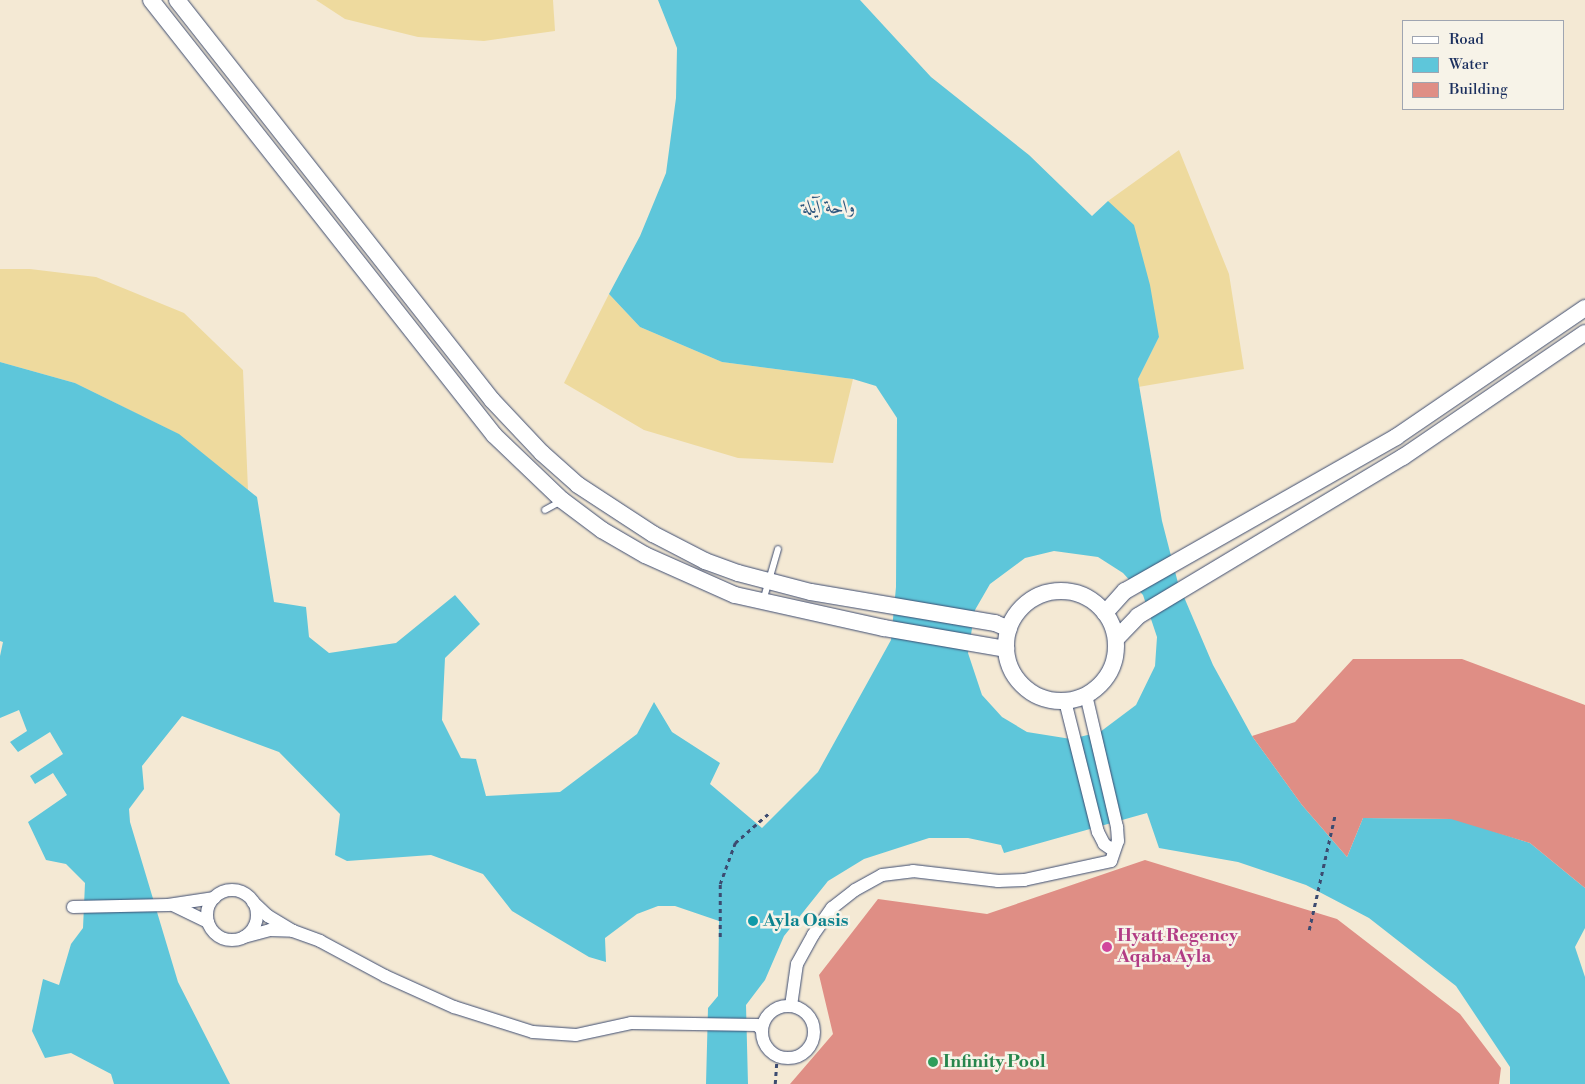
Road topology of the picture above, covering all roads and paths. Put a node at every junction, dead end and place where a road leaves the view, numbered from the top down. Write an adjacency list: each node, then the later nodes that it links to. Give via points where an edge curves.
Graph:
1 (151, 0): 5 (street, via 494,435)
2 (177, 0): 10 (street, via 480,385 542,453 578,485 652,534 706,561)
3 (1585, 308): 8 (street, via 1396,437)
4 (1585, 333): 9 (street, via 1403,457)
5 (562, 500): 6 (lane); 11 (street, via 602,530 675,571 735,595)
6 (544, 510)
7 (778, 549): 10 (lane)
8 (1185, 555): 9 (street); 12 (street, via 1125,590)
9 (1197, 580): 14 (street, via 1138,616)
10 (769, 583): 11 (lane); 13 (street)
11 (763, 602): 15 (street)
12 (1105, 612): 13 (street, via 1082,595 1052,592 1025,604); 14 (street)
13 (1002, 626): 15 (street)
14 (1116, 639): 16 (street, via 1116,655 1110,672)
15 (1000, 648): 17 (street, via 1025,687)
16 (1087, 701): 17 (street); 20 (street, via 1117,827 1118,841)
17 (1068, 707): 20 (street, via 1098,832 1104,844)
18 (768, 814): 28 (path, via 735,843 720,884)
19 (1335, 814): 26 (path)
20 (1113, 850): 30 (street, via 1111,861 1106,865 1024,880 998,881 913,871 882,875 832,908 818,928 796,964)
21 (214, 898): 22 (street, via 234,890); 23 (street); 25 (street, via 207,913)
22 (253, 902): 27 (street); 29 (street, via 256,922)
23 (171, 905): 24 (street); 25 (street)
24 (74, 907)
25 (208, 922): 29 (street, via 218,936)
26 (1309, 930)
27 (293, 931): 29 (street, via 270,930); 31 (street, via 454,1008 533,1032 576,1035 631,1023 706,1023)
28 (720, 937)
29 (243, 938)
30 (791, 1006): 31 (street, via 771,1012); 32 (street, via 808,1016 814,1035 805,1052 796,1057)
31 (759, 1028): 32 (street, via 768,1049)
32 (777, 1057): 33 (path)
33 (775, 1084)

